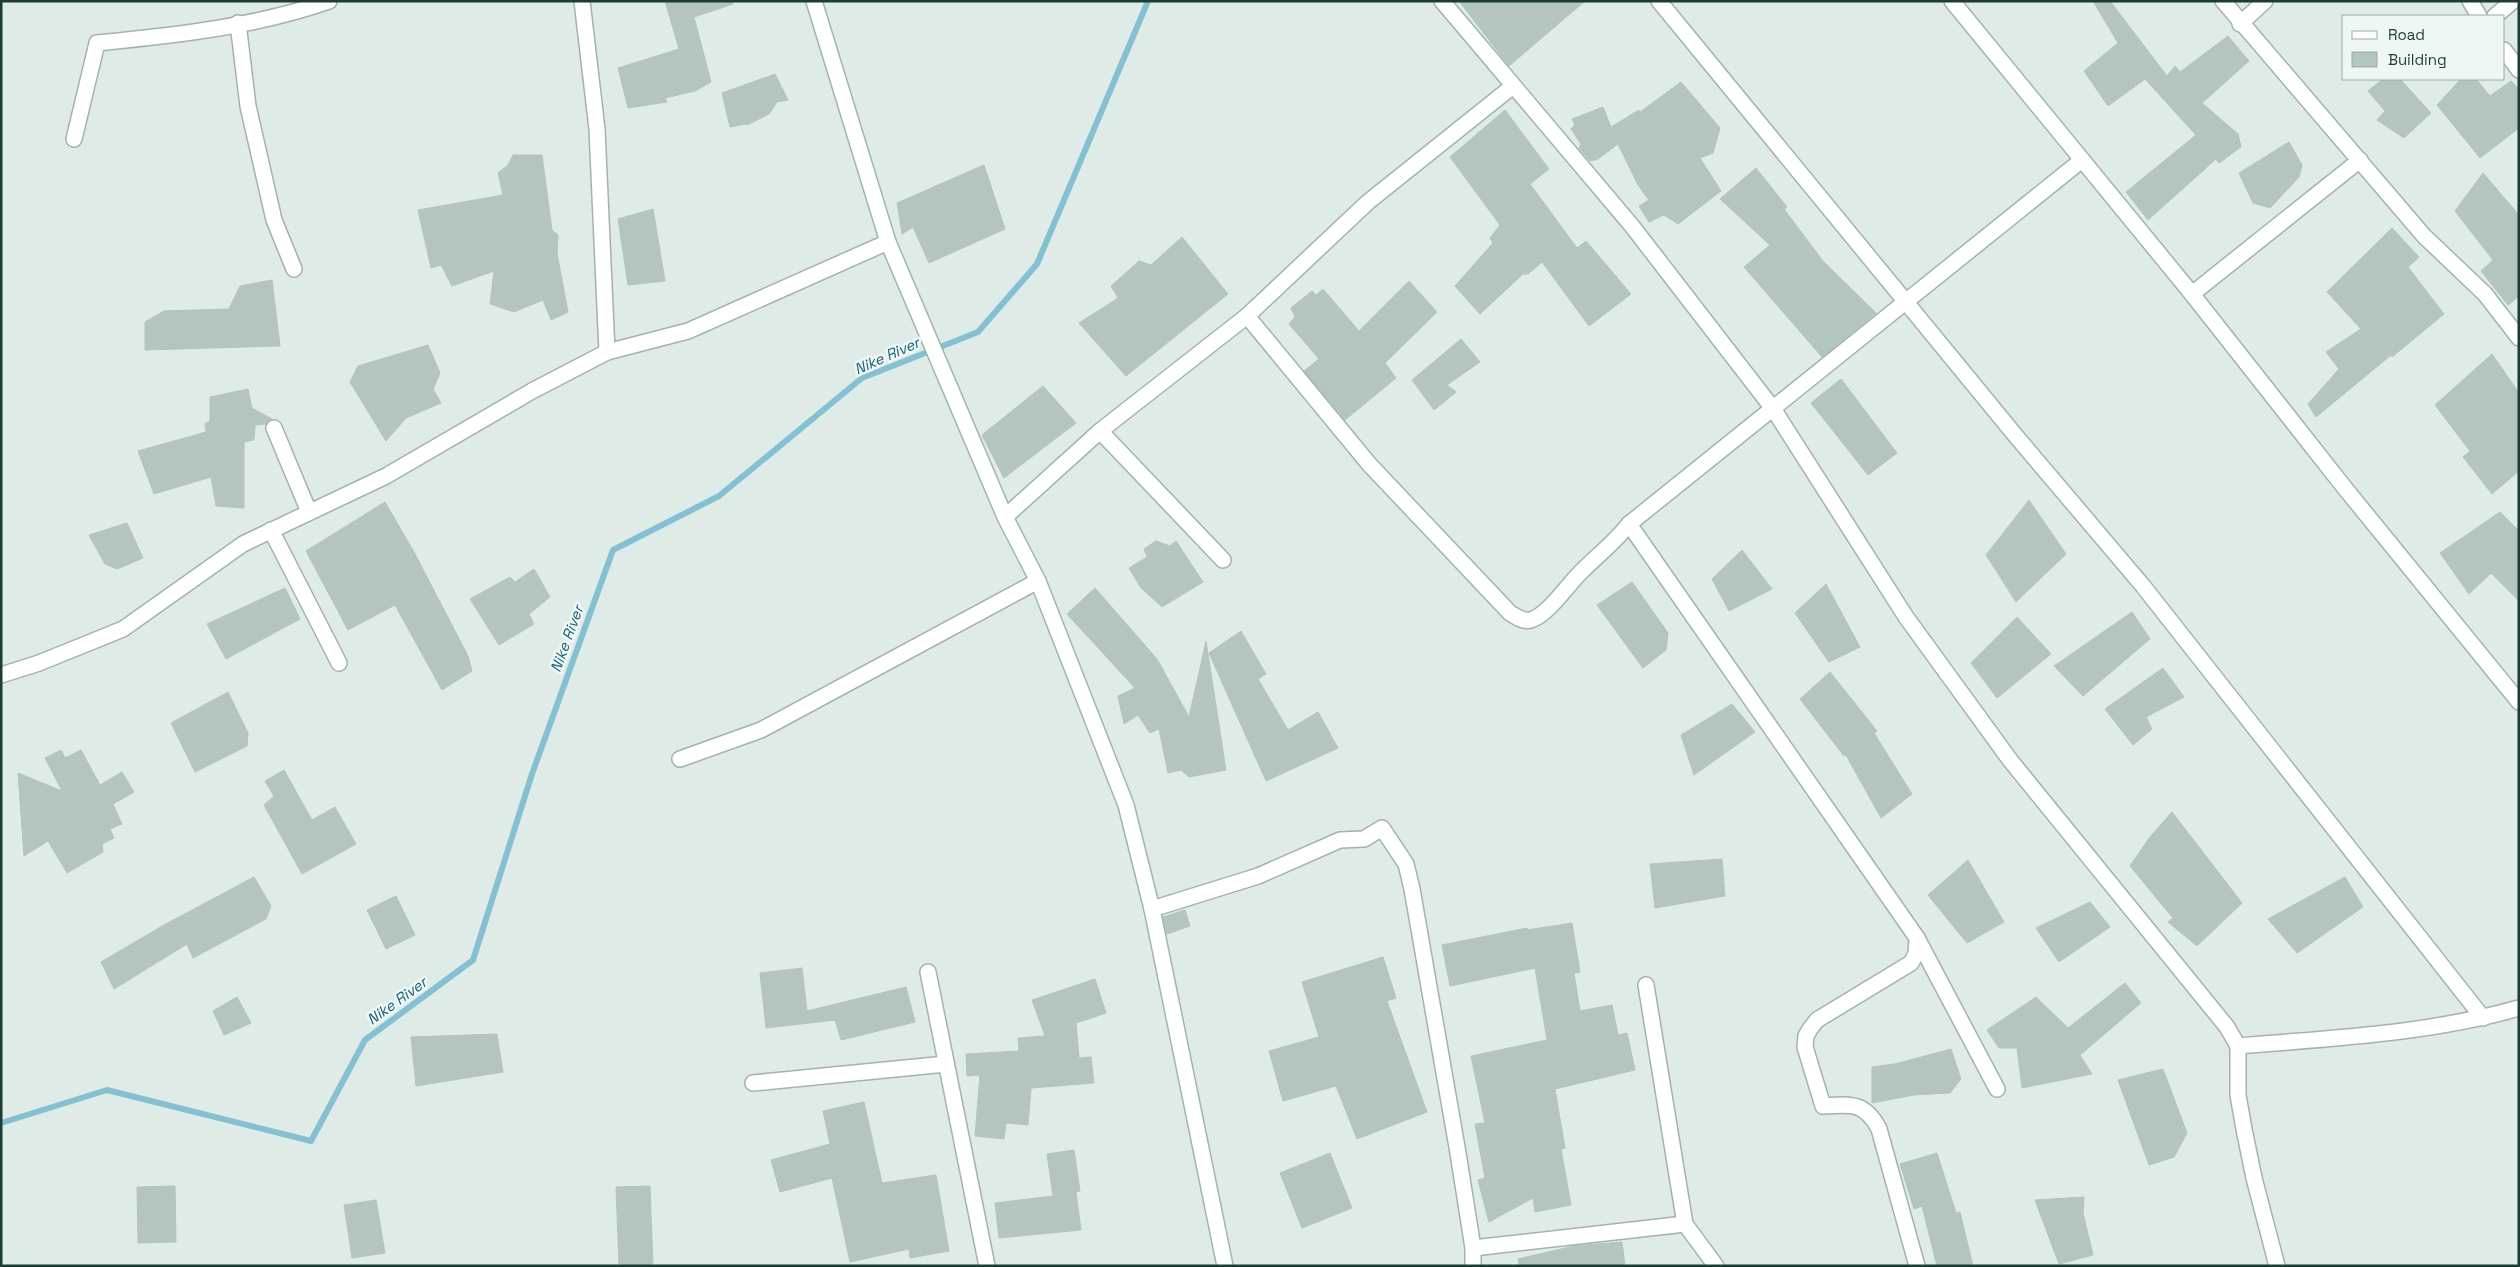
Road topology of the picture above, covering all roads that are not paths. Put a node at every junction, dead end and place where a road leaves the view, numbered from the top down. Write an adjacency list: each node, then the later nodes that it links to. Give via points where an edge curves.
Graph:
1 (329, 1): 11 (street)
2 (582, 1): 28 (street, via 597,129)
3 (814, 1): 22 (street)
4 (1442, 1): 18 (street)
5 (1659, 1): 25 (street)
6 (1952, 1): 20 (street)
7 (2223, 1): 15 (street)
8 (2265, 1): 15 (street)
9 (2470, 1): 12 (street)
10 (2513, 1): 13 (street)
11 (305, 5): 14 (street)
12 (2478, 15)
13 (2496, 15)
14 (238, 23): 19 (street, via 196,32 97,44); 23 (street, via 248,106 274,220)
15 (2240, 24): 21 (street)
16 (2505, 51): 17 (street)
17 (2519, 70)
18 (1513, 86): 26 (street, via 1368,202); 29 (street, via 1632,226)
19 (74, 139)
20 (2082, 160): 24 (street); 25 (street)
21 (2360, 160): 24 (street); 27 (street, via 2424,236 2486,294)
22 (888, 242): 28 (street, via 688,331); 33 (street)
23 (294, 269)
24 (2192, 294): 40 (street)
25 (1907, 301): 29 (street); 47 (street, via 2149,594)
26 (1247, 316): 31 (street); 34 (street, via 1369,464 1519,619 1531,620 1538,616)
27 (2519, 338)
28 (607, 352): 32 (street, via 532,391 386,476)
29 (1774, 410): 34 (street); 48 (street, via 1906,617 2004,752 2228,1027)
30 (274, 428): 32 (street)
31 (1100, 431): 33 (street); 36 (street)
32 (309, 512): 35 (street)
33 (1005, 517): 37 (street)
34 (1629, 524): 43 (street)
35 (271, 530): 38 (street); 39 (street, via 243,544 123,629)
36 (1223, 560)
37 (1038, 581): 41 (street, via 761,730); 42 (street, via 1126,805)
38 (340, 663)
39 (1, 675)
40 (2519, 702)
41 (680, 759)
42 (1152, 909): 53 (street, via 1258,876 1340,840 1364,839 1382,828 1406,864 1412,889); 55 (street)
43 (1917, 938): 51 (street); 58 (street, via 1916,954 1911,963 1818,1020 1806,1036 1805,1047 1823,1106 1846,1104 1872,1115)
44 (928, 972): 49 (street)
45 (1646, 985): 52 (street)
46 (2519, 1008): 47 (street)
47 (2483, 1018): 48 (street, via 2380,1034)
48 (2238, 1046): 59 (street, via 2238,1095 2244,1129)
49 (946, 1064): 50 (street); 54 (street)
50 (753, 1083)
51 (1997, 1089)
52 (1685, 1224): 53 (street); 57 (street)
53 (1472, 1248): 56 (street)
54 (987, 1266)
55 (1225, 1266)
56 (1473, 1266)
57 (1716, 1266)
58 (1917, 1266)
59 (2277, 1266)

